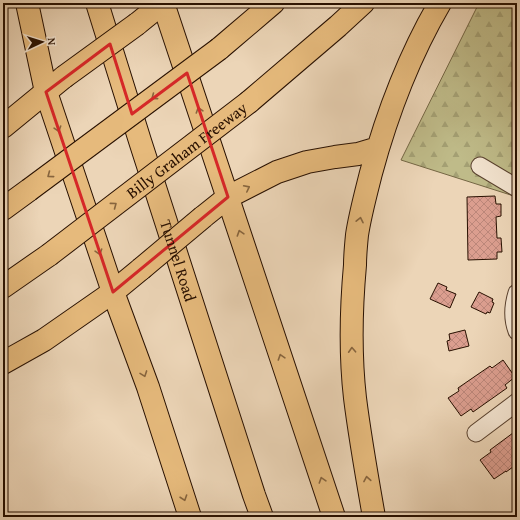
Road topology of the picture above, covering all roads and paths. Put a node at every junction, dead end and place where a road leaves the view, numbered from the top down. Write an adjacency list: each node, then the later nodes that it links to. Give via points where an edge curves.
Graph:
1 (27, 3): 7 (main road)
2 (97, 3): 22 (main road, Tunnel Road)
3 (163, 3): 7 (main road, bridge); 12 (main road, one-way to 3)
4 (273, 3): 13 (main road, one-way to 13, bridge, via 219,49)
5 (363, 3): 14 (main road, Billy Graham Freeway, one-way to 5, bridge, via 49,255 249,102)
6 (440, 3): 9 (main road, via 410,61)
7 (46, 92): 8 (main road); 15 (main road, one-way to 15)
8 (3, 127)
9 (378, 148): 12 (main road, one-way to 9, via 277,172 307,162 358,154); 24 (main road, one-way to 9, via 355,397 352,299 357,234)
10 (480, 166): 11 (street)
11 (517, 188)
12 (228, 198): 15 (main road, bridge); 23 (main road, one-way to 12)
13 (3, 209)
14 (3, 287)
15 (113, 292): 18 (main road, via 44,340); 21 (main road, one-way to 21, via 148,387)
16 (517, 293): 17 (street, via 513,315)
17 (516, 328)
18 (3, 363)
19 (517, 402): 20 (street)
20 (476, 433)
21 (190, 517)
22 (262, 517)
23 (334, 517)
24 (374, 517)

